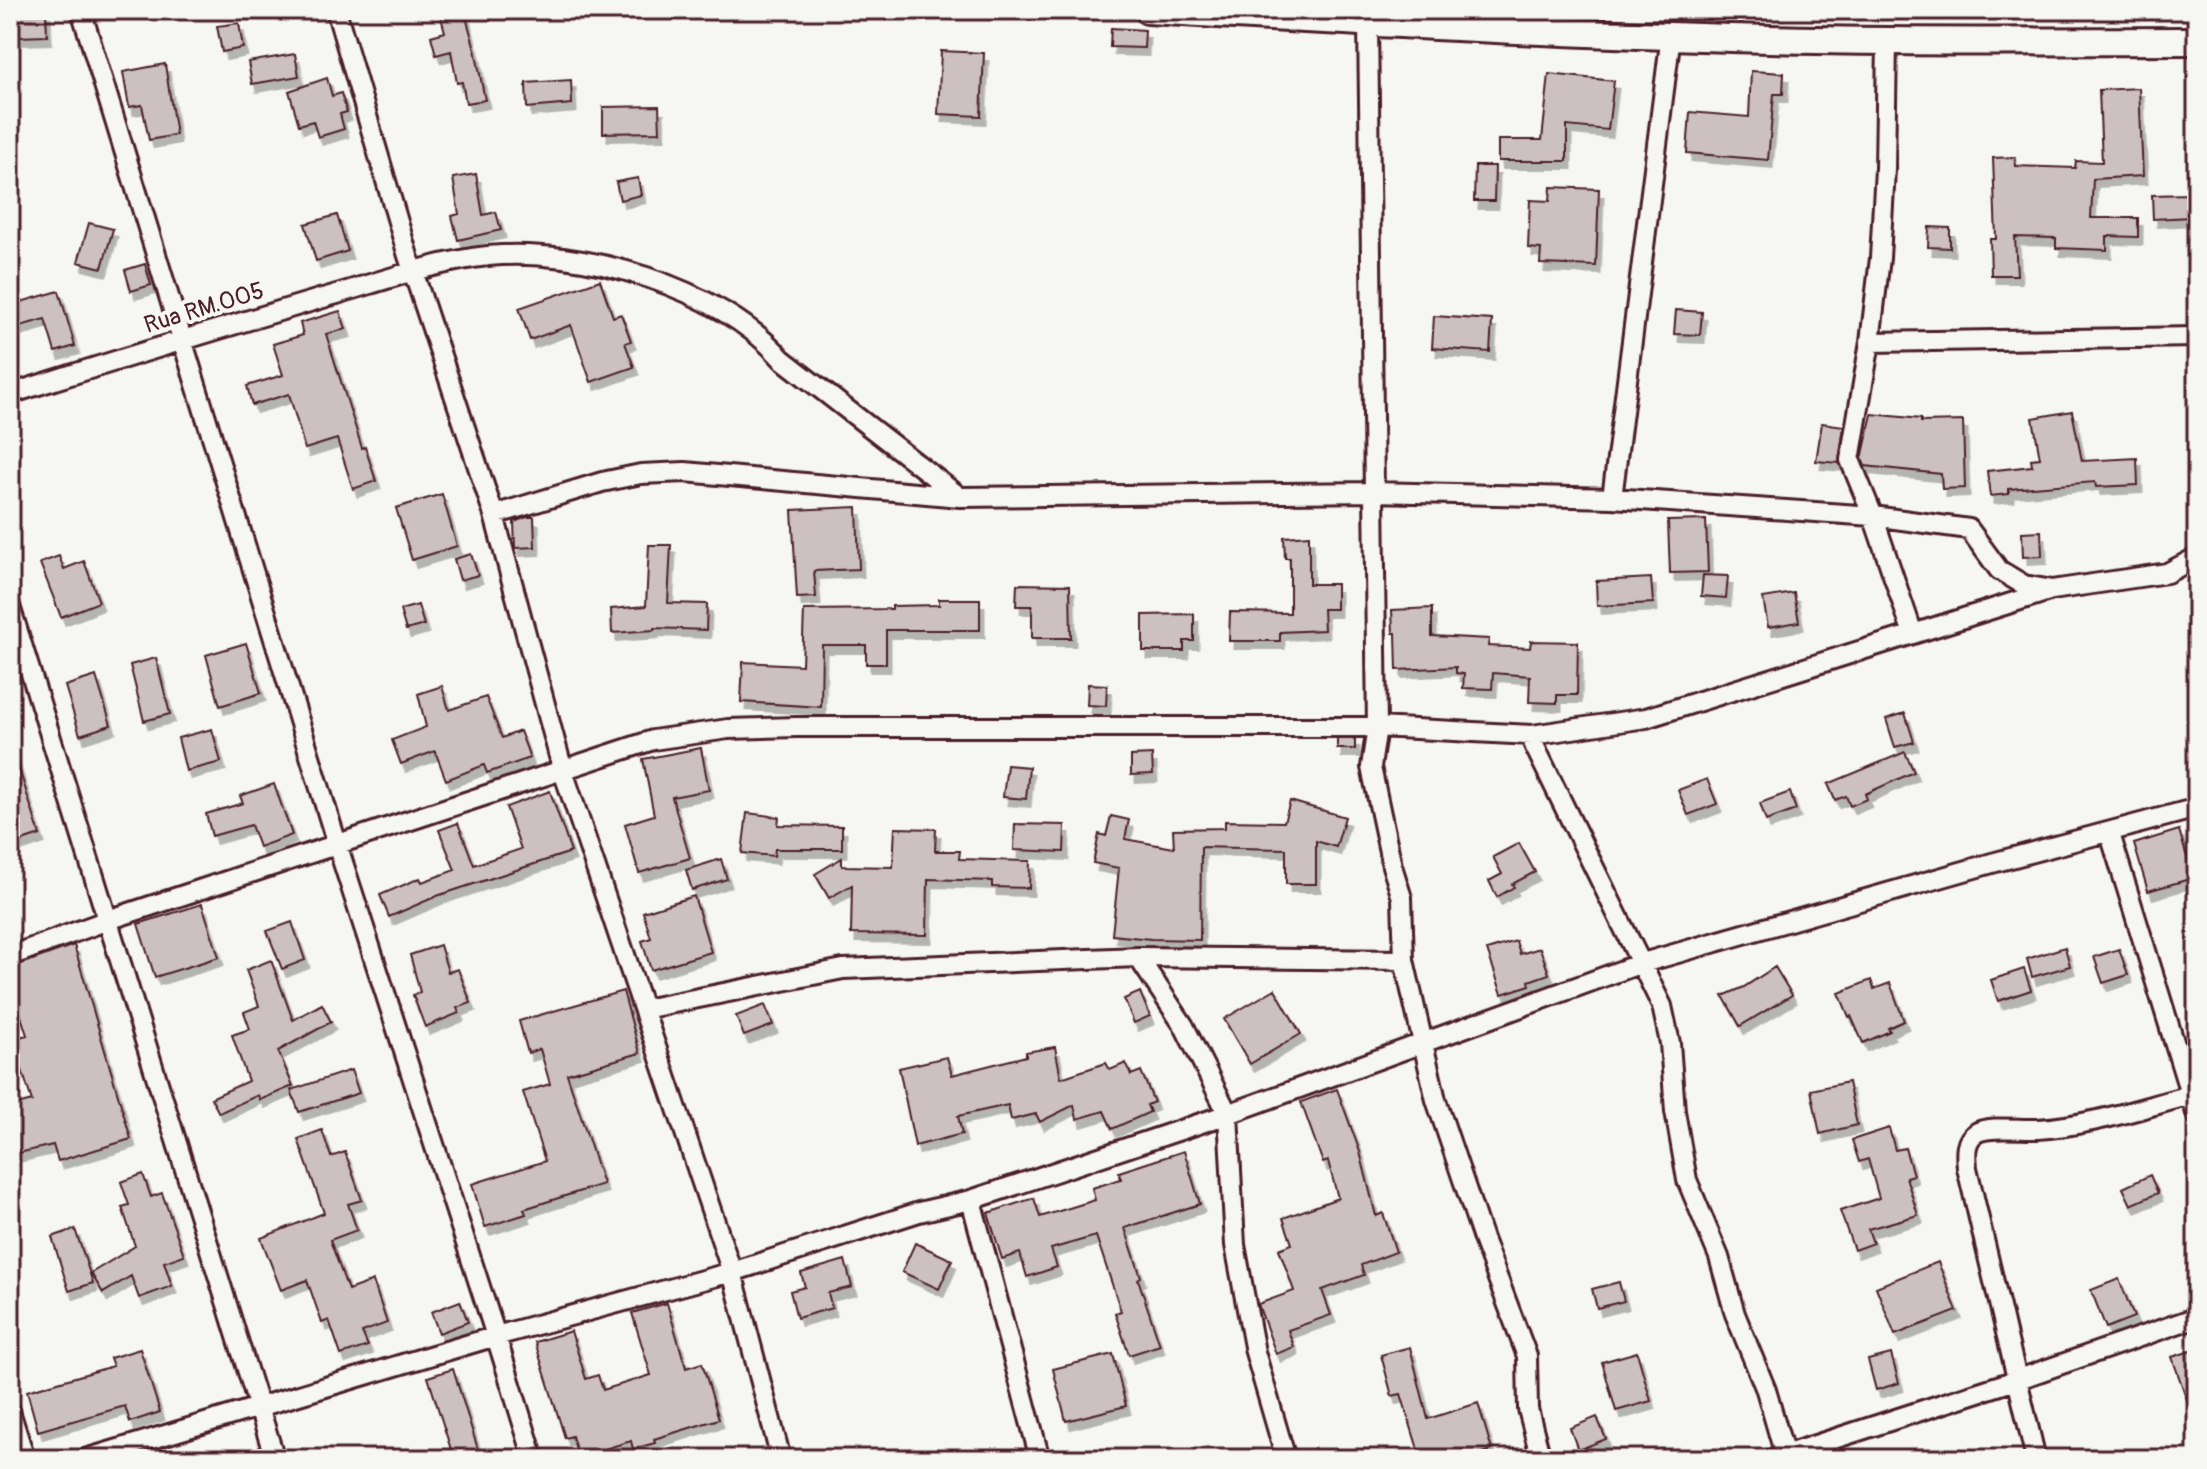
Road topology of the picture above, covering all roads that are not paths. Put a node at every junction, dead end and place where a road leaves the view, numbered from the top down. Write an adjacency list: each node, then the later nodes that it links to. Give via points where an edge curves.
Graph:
1 (81, 10): 11 (street)
2 (336, 10): 9 (street)
3 (1148, 10): 5 (street)
4 (1512, 19): 5 (street); 6 (street)
5 (1368, 23): 14 (street)
6 (1671, 35): 7 (street); 16 (street)
7 (1887, 41): 8 (street); 12 (street, via 1880,258)
8 (2197, 41)
9 (414, 272): 11 (street, Rua RM.005); 15 (street, Rua RM.005, via 487,256 540,255 610,266 681,288 764,338 782,359); 17 (street)
10 (2197, 337): 12 (street)
11 (181, 339): 13 (street, Rua RM.005); 28 (street)
12 (1870, 342): 18 (street, via 1850,460)
13 (10, 394)
14 (1374, 492): 15 (street); 16 (street); 23 (street)
15 (960, 497): 17 (street, via 685,472 615,479)
16 (1612, 498): 18 (street)
17 (494, 515): 25 (street)
18 (1873, 516): 20 (street, via 1969,529 1999,570 2024,585); 22 (street)
19 (2197, 557): 20 (street, via 2167,573)
20 (2052, 590): 22 (street)
21 (10, 606): 29 (street)
22 (1913, 634): 24 (street, via 1646,718)
23 (1377, 727): 24 (street); 25 (street, via 728,729 653,740); 32 (street, via 1371,767 1402,898)
24 (1532, 735): 33 (street)
25 (563, 771): 28 (street); 34 (street)
26 (2197, 808): 27 (street)
27 (2110, 834): 33 (street); 36 (street)
28 (337, 844): 29 (street); 42 (street)
29 (108, 920): 30 (street); 44 (street)
30 (10, 956)
31 (1138, 957): 32 (street); 34 (street, via 843,969); 37 (street, via 1184,1026)
32 (1404, 960): 35 (street)
33 (1639, 964): 35 (street); 46 (street, via 1662,1006 1687,1180 1766,1390)
34 (644, 1009): 40 (street)
35 (1423, 1044): 37 (street); 54 (street, via 1441,1113 1527,1356 1528,1409)
36 (2191, 1095): 38 (street); 43 (street, via 2095,1120 1983,1130 1972,1137 1967,1168)
37 (1228, 1114): 39 (street); 53 (street, via 1235,1245 1255,1352)
38 (2197, 1116)
39 (971, 1200): 40 (street); 52 (street)
40 (732, 1272): 42 (street); 51 (street)
41 (2197, 1317): 43 (street)
42 (496, 1336): 44 (street); 50 (street)
43 (2016, 1380): 46 (street); 55 (street)
44 (260, 1409): 48 (street); 49 (street)
45 (10, 1411): 47 (street)
46 (1781, 1458)
47 (25, 1459)
48 (85, 1459)
49 (275, 1459)
50 (534, 1459)
51 (781, 1459)
52 (1040, 1459)
53 (1286, 1459)
54 (1541, 1459)
55 (2036, 1459)

